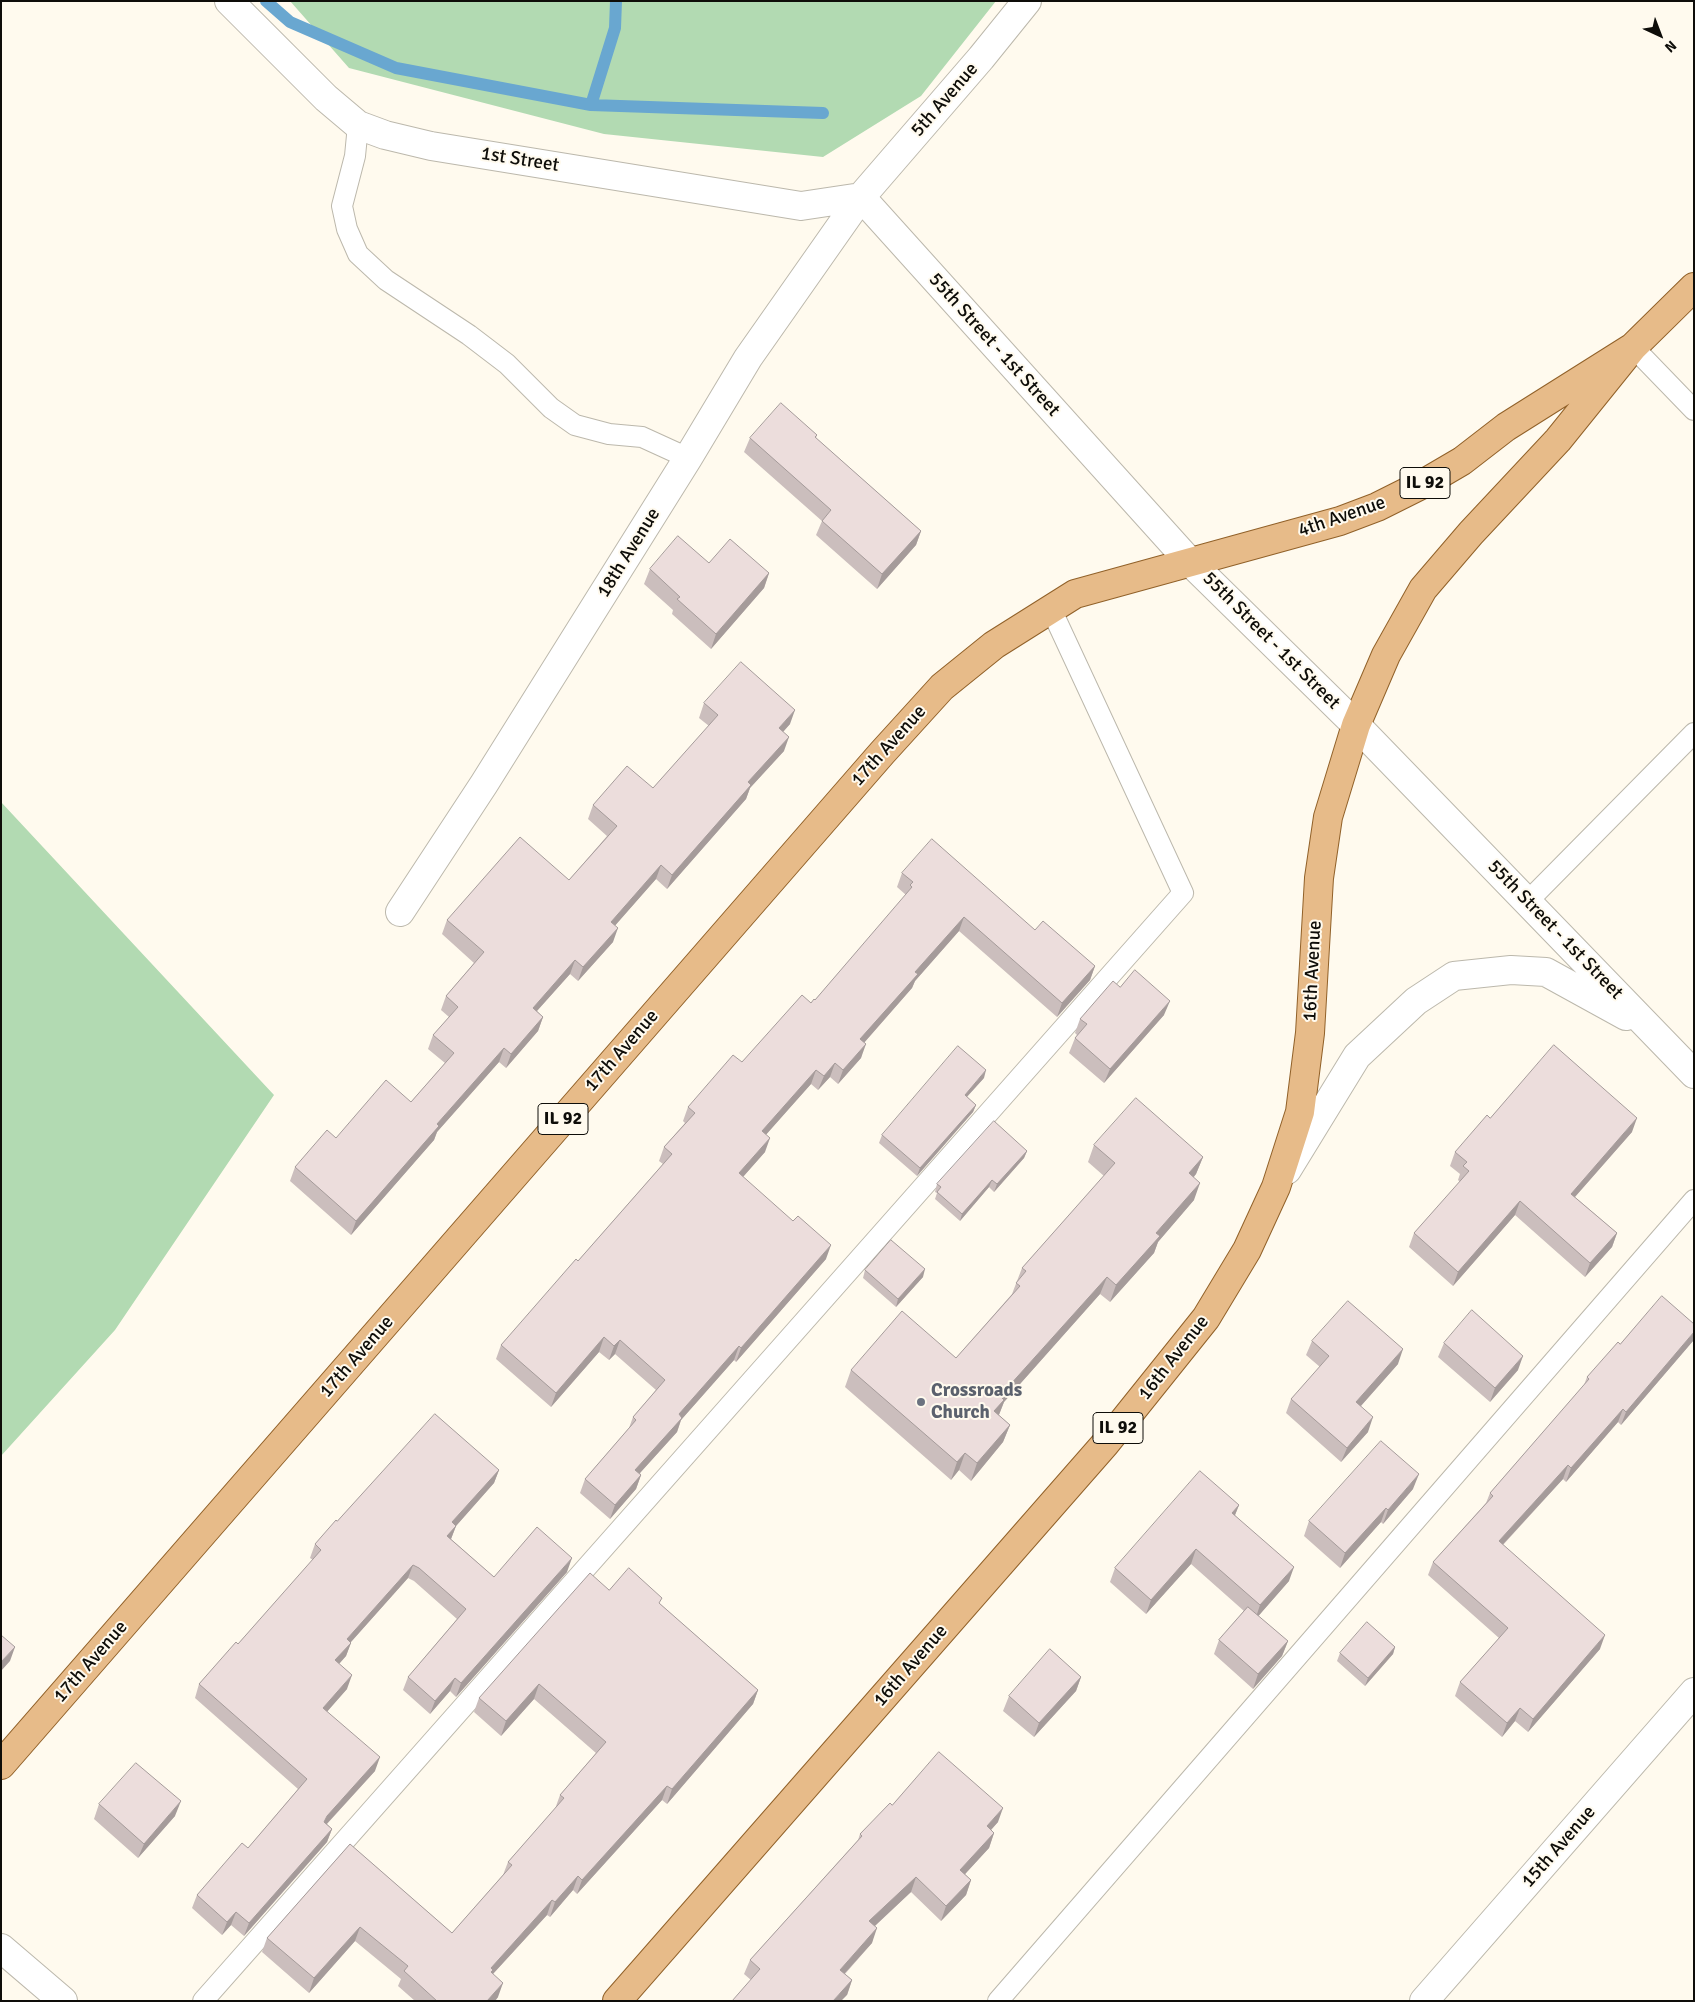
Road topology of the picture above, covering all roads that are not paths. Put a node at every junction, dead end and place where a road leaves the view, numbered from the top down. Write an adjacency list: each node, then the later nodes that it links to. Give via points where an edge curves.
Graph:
1 (229, 1): 3 (street, 1st Street, via 326,98)
2 (1027, 1): 4 (street, 5th Avenue)
3 (358, 125): 4 (street, 1st Street, via 431,146 801,206); 8 (lane, via 355,156 342,206 346,229 358,254 386,280 507,364 551,408 575,425 609,434 642,437)
4 (860, 197): 8 (street, 18th Avenue, via 748,358); 9 (street, 55th Street - 1st Street)
5 (1694, 287): 6 (main road, 4th Avenue / IL 92)
6 (1633, 347): 7 (lane); 9 (main road, 4th Avenue / IL 92, via 1506,427 1462,461 1421,486 1340,521); 11 (main road, 4th Avenue / IL 92, via 1558,440 1471,532 1423,589 1386,655)
7 (1694, 410)
8 (688, 458): 14 (street, 18th Avenue)
9 (1189, 561): 10 (main road, 17th Avenue / IL 92, via 1075,594); 11 (street, 55th Street - 1st Street)
10 (1051, 609): 20 (main road, 17th Avenue / IL 92, via 994,645 942,687 882,753); 23 (lane, via 1183,893)
11 (1356, 725): 13 (street, 55th Street - 1st Street); 17 (main road, 16th Avenue / IL 92, via 1328,817 1319,878 1310,1033 1300,1112)
12 (1694, 733): 13 (lane)
13 (1527, 902): 15 (street, 55th Street - 1st Street)
14 (400, 912)
15 (1652, 1030): 16 (street, 55th Street - 1st Street); 17 (street, via 1546,972 1511,970 1454,976 1416,1001 1357,1056)
16 (1694, 1074)
17 (1276, 1187): 24 (main road, 16th Avenue / IL 92, via 1247,1250 1206,1318 1106,1444)
18 (1694, 1200): 25 (lane)
19 (1694, 1692): 26 (street, 15th Avenue)
20 (1, 1765)
21 (1, 1948): 22 (street)
22 (63, 2001)
23 (203, 2001)
24 (617, 2001)
25 (998, 2001)
26 (1424, 2001)

